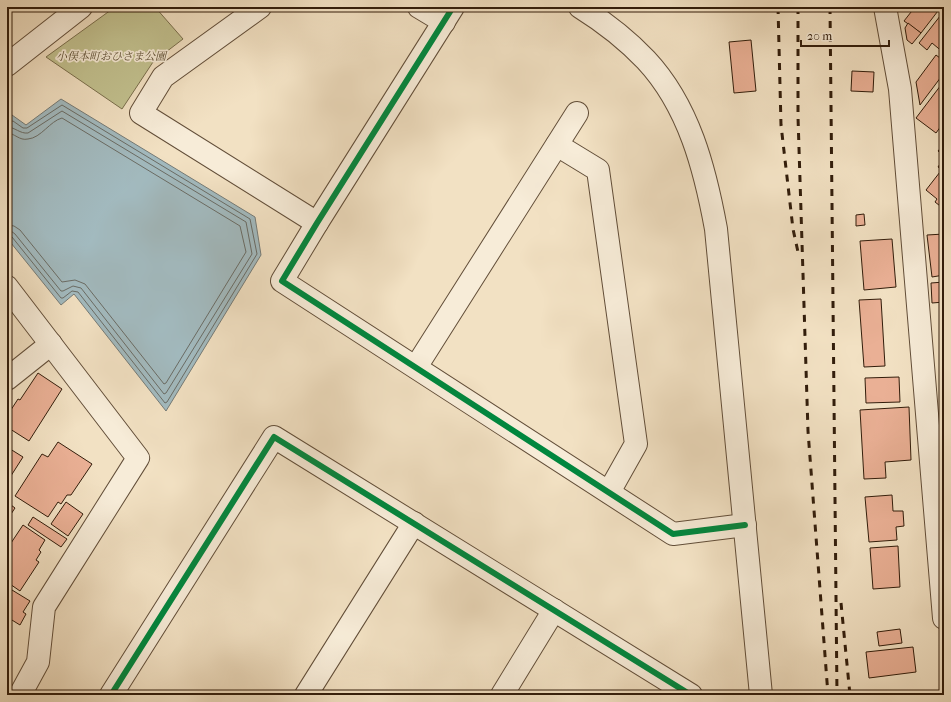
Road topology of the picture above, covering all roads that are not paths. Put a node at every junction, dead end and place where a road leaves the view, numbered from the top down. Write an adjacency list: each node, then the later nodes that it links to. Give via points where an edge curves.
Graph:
1 (260, 7): 10 (street, via 163,77 141,113)
2 (419, 7): 6 (street)
3 (580, 7): 17 (street, via 624,39 647,60 674,98 695,143 710,195 716,229)
4 (886, 7): 18 (street, via 900,89)
5 (74, 9): 7 (street)
6 (449, 14): 10 (street)
7 (7, 65)
8 (577, 113): 9 (street)
9 (557, 145): 13 (street); 15 (street, via 598,170 636,444)
10 (317, 223): 13 (street, via 282,281)
11 (7, 287): 12 (street)
12 (51, 344): 14 (street); 21 (street, via 138,458 44,607 38,662)
13 (416, 367): 15 (street)
14 (7, 379)
15 (609, 492): 17 (street, via 673,534)
16 (414, 523): 19 (street); 22 (street, via 274,437); 23 (street)
17 (745, 525): 26 (street)
18 (942, 588): 20 (street)
19 (554, 610): 24 (street); 25 (street)
20 (944, 618)
21 (20, 695)
22 (111, 695)
23 (306, 695)
24 (502, 695)
25 (691, 695)
26 (762, 695)

